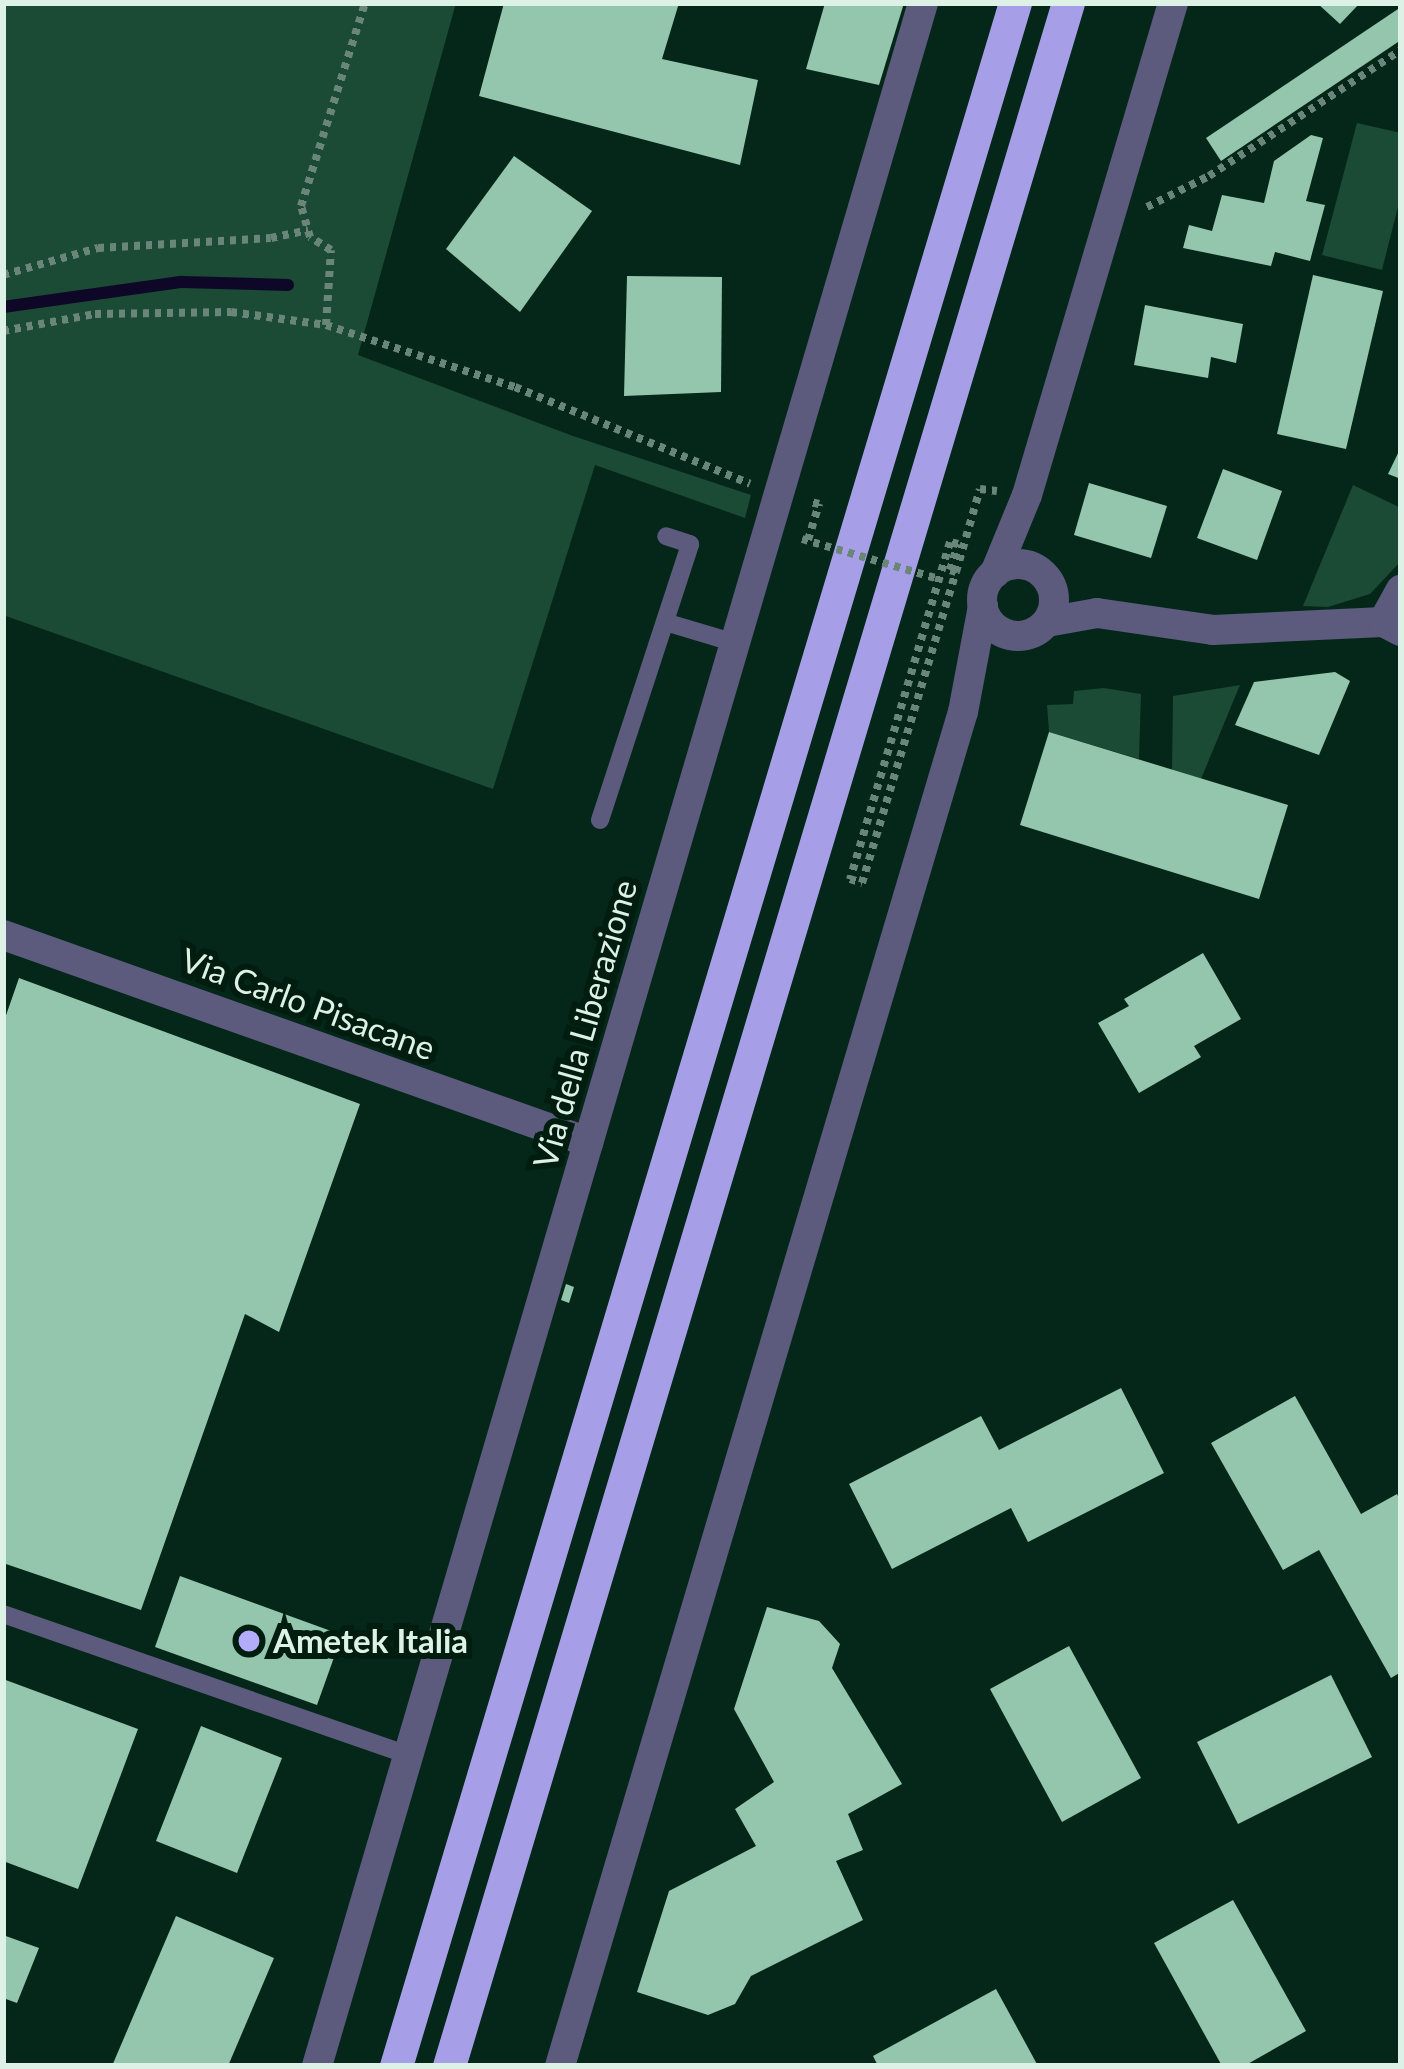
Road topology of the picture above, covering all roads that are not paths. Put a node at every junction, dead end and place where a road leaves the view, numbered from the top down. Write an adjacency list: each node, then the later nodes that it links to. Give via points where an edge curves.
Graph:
1 (923, 3): 15 (street, Via della Liberazione)
2 (1015, 3): 23 (highway)
3 (1068, 3): 24 (highway)
4 (1173, 3): 5 (street)
5 (1027, 495): 7 (street); 8 (street, via 1026,540)
6 (666, 536): 12 (lane, via 690,544)
7 (995, 573): 8 (street, via 1016,564); 10 (street)
8 (1046, 579): 11 (street); 14 (street)
9 (1401, 590): 13 (street)
10 (983, 606): 14 (street, via 994,626); 16 (street)
11 (1096, 613): 13 (street, via 1213,630); 14 (street)
12 (665, 622): 15 (lane); 17 (lane)
13 (1392, 627)
14 (1037, 629): 16 (street, via 994,659)
15 (735, 643): 19 (street, Via della Liberazione)
16 (963, 712): 25 (street)
17 (600, 820)
18 (3, 934): 19 (street, Via Carlo Pisacane)
19 (588, 1142): 21 (street, Via della Liberazione)
20 (3, 1614): 21 (lane)
21 (408, 1755): 22 (street, Via della Liberazione)
22 (317, 2066)
23 (396, 2066)
24 (449, 2066)
25 (560, 2066)

